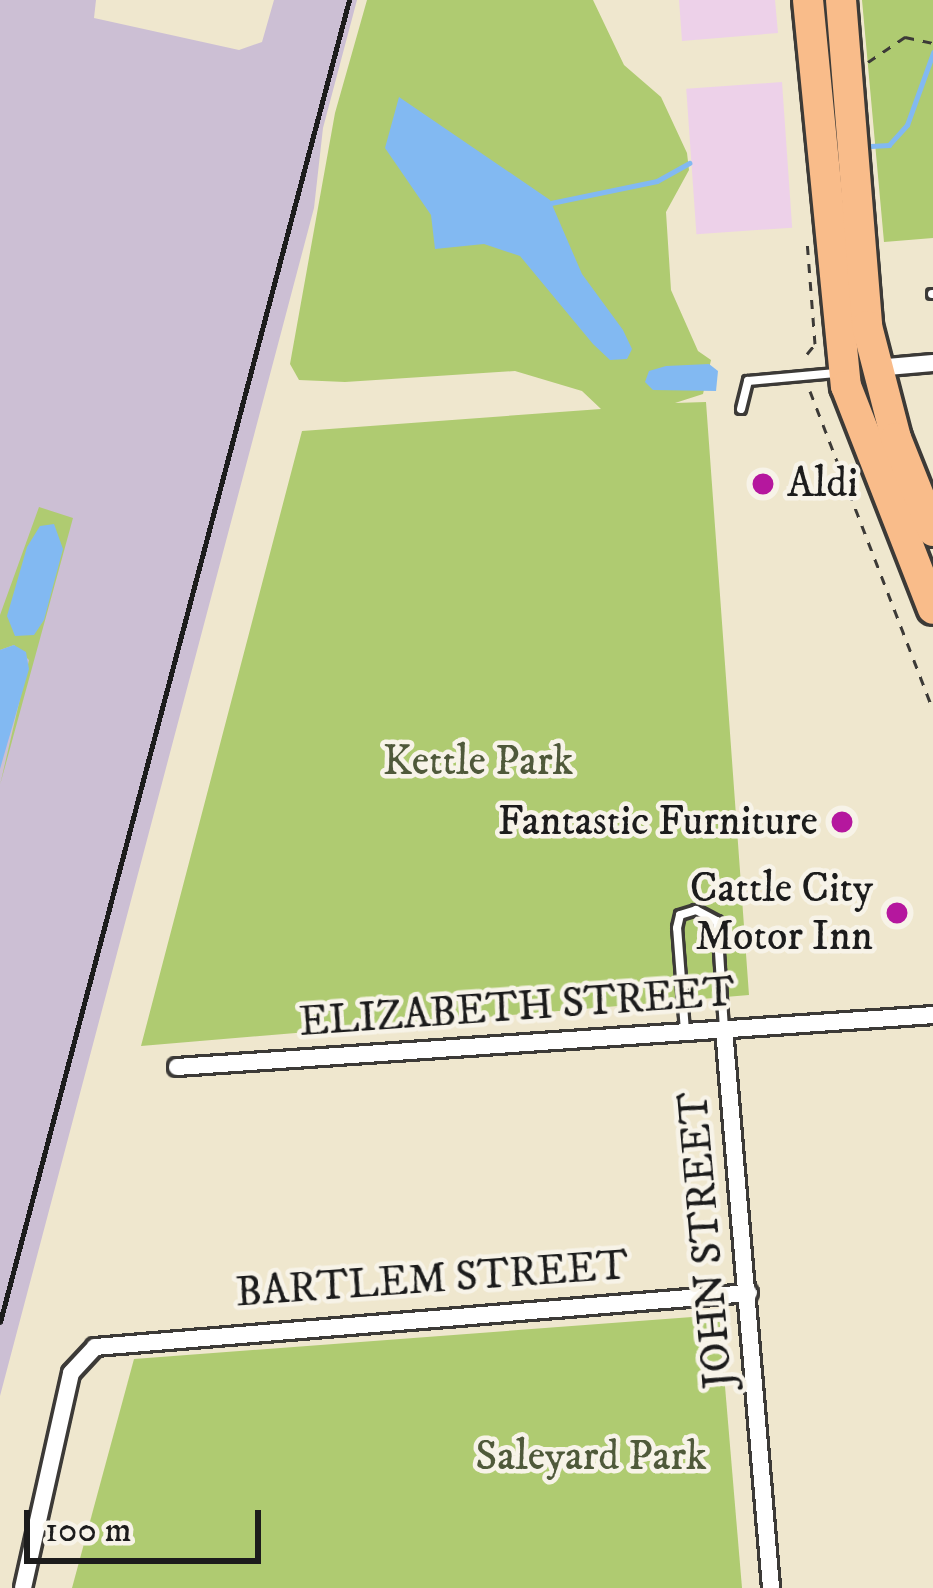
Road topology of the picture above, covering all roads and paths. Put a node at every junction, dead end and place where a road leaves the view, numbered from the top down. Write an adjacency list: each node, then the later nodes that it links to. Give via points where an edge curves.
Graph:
1 (808, 0): 7 (highway)
2 (841, 0): 6 (highway)
3 (933, 42): 4 (path, via 905,38 879,61)
4 (860, 63)
5 (933, 363): 6 (street)
6 (876, 368): 7 (highway); 10 (highway)
7 (844, 373): 9 (lane, via 748,381); 11 (highway, via 867,452)
8 (810, 391): 12 (path)
9 (741, 409)
10 (933, 531)
11 (933, 609)
12 (933, 709)
13 (933, 1015): 14 (street, ELIZABETH STREET)
14 (724, 1030): 15 (street, ELIZABETH STREET); 15 (lane, via 718,925 712,913 696,910 680,915 677,928); 17 (street, JOHN STREET)
15 (685, 1032): 16 (street, ELIZABETH STREET)
16 (177, 1067)
17 (749, 1293): 18 (street, BARTLEM STREET, via 121,1340 85,1353 71,1373); 19 (street, JOHN STREET)
18 (23, 1588)
19 (771, 1588)

